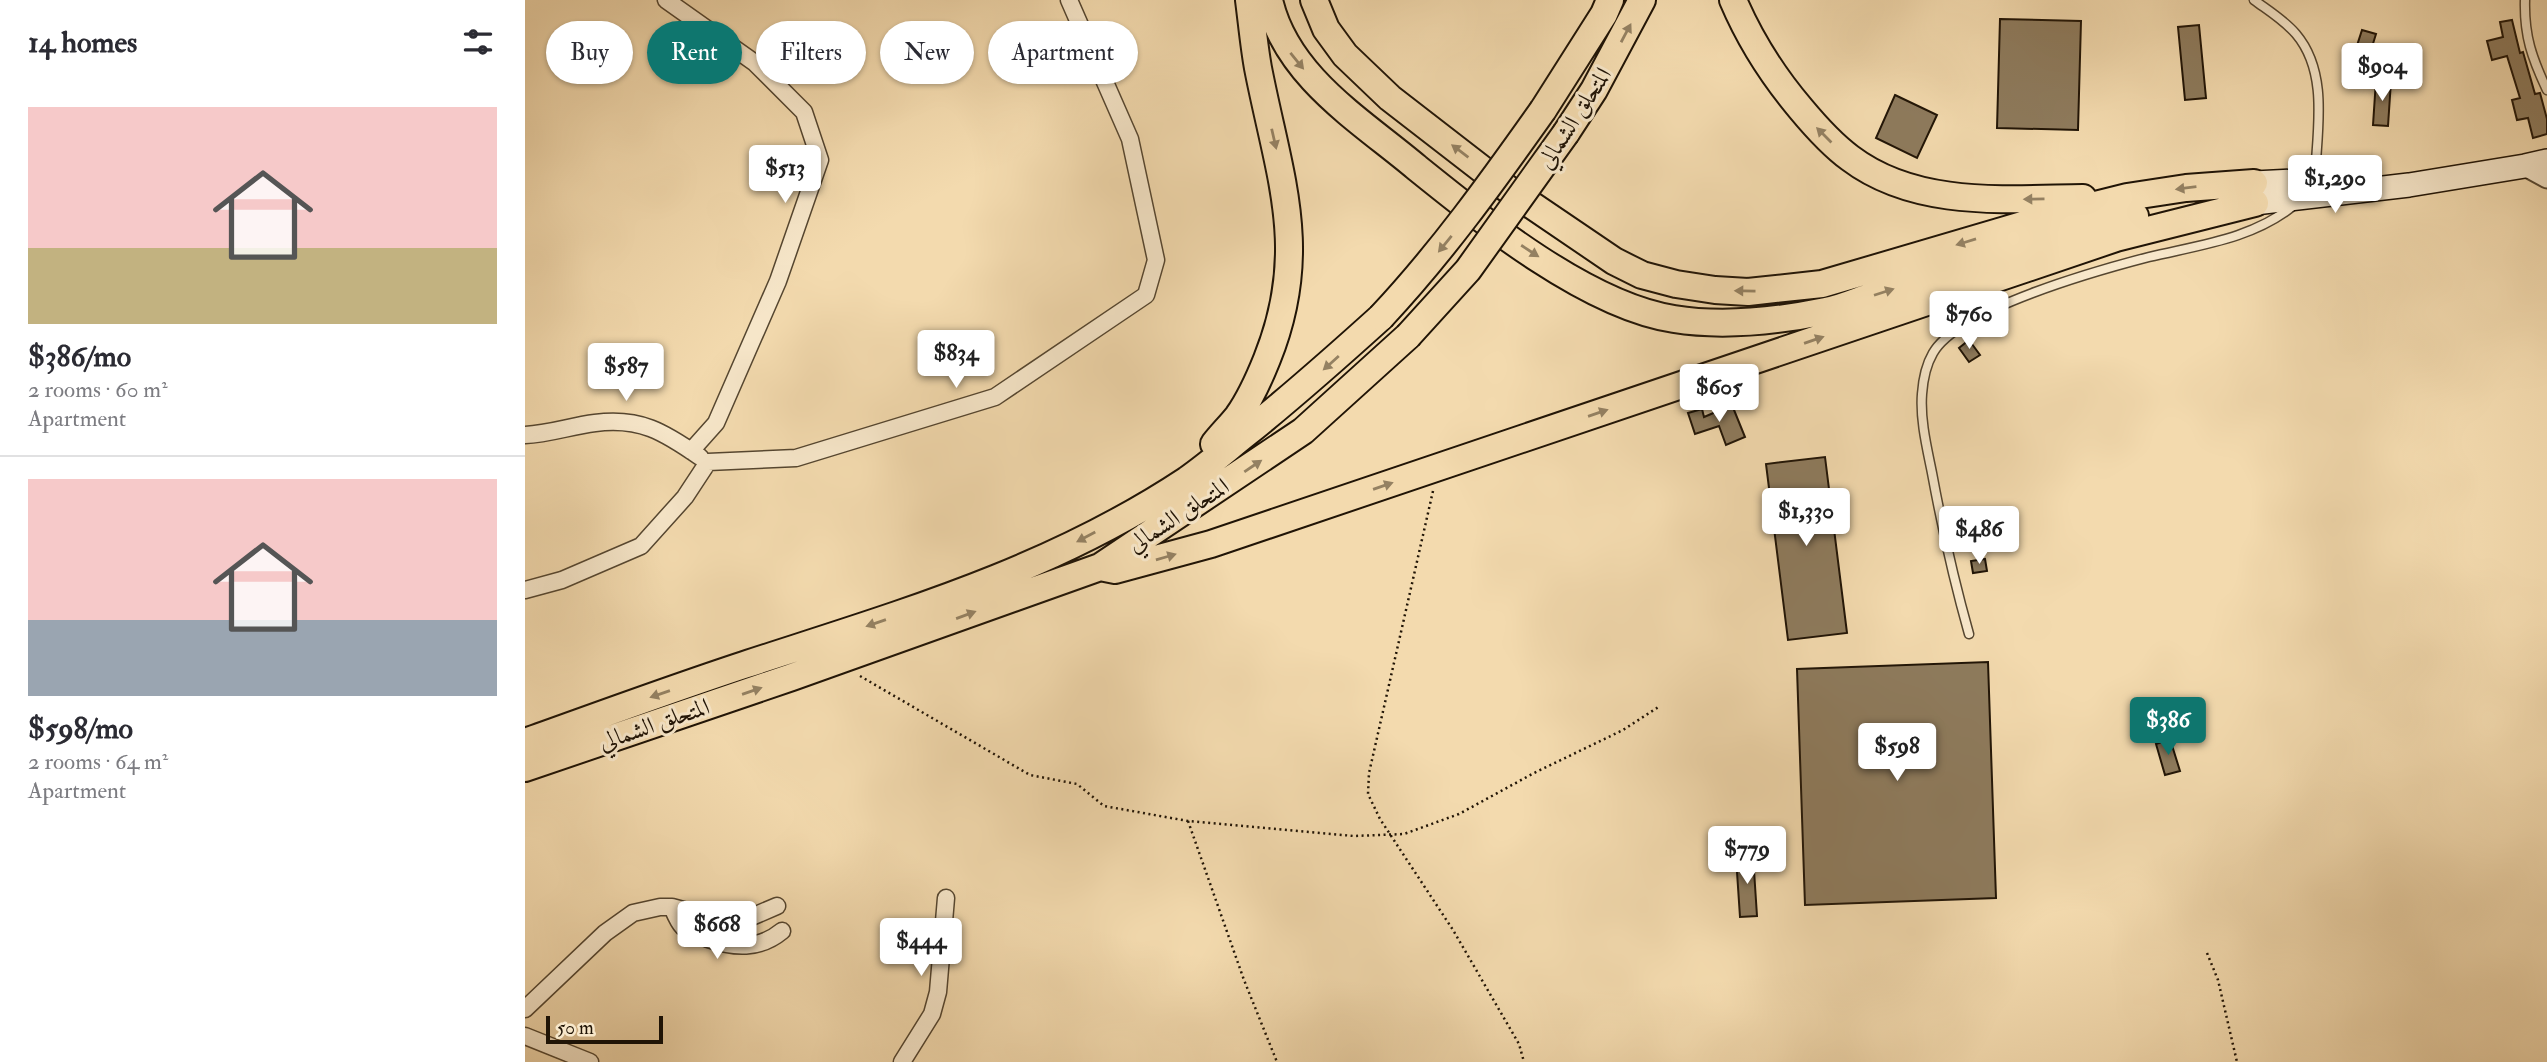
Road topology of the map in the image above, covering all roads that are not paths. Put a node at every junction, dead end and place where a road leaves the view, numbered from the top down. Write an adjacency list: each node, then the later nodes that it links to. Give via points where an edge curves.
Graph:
1 (666, 0): 20 (street, via 755,64 804,112 820,160 778,281 716,424)
2 (1069, 0): 21 (street, via 1130,139 1156,260 1146,295 995,397 796,458)
3 (1249, 0): 22 (highway, one-way to 22, via 1258,66 1283,178 1289,275 1278,331 1254,388)
4 (1269, 0): 17 (highway, one-way to 17, via 1291,55 1319,87 1445,191 1582,285 1625,306 1672,319 1721,323 1828,311 2082,228)
5 (1314, 0): 18 (highway, one-way to 5, via 1822,284 1748,292 1677,284 1614,261 1505,187 1390,98 1345,55)
6 (1590, 0): 12 (highway)
7 (1610, 0): 12 (highway, المتحلق الشمالي)
8 (1642, 0): 23 (highway, المتحلق الشمالي, one-way to 8, bridge, via 1303,431 1408,336 1468,270 1566,133)
9 (1733, 0): 18 (highway, one-way to 9, via 1945,195 1905,186 1870,171 1836,146 1786,92)
10 (2254, 0): 16 (lane, via 2298,36 2311,59 2318,91)
11 (2525, 0): 13 (lane, via 2526,36)
12 (1571, 66): 22 (highway, المتحلق الشمالي, one-way to 22, bridge, via 1467,217 1411,285 1318,375)
13 (2547, 90)
14 (2536, 164): 15 (street); 16 (main road, via 2409,185)
15 (2547, 178)
16 (2309, 189): 17 (main road); 25 (lane, via 2272,221 2243,234 2120,265 2012,302 1975,319 1933,351 1922,396 1926,438)
17 (2255, 193): 18 (highway, one-way to 18, via 2186,188); 23 (highway, one-way to 17, via 1115,570 1211,544)
18 (2127, 197)
19 (525, 435): 20 (street, via 594,423 633,422 671,437)
20 (691, 451): 21 (street)
21 (708, 462): 24 (street, via 685,497 641,546 562,580)
22 (1187, 480): 26 (highway, المتحلق الشمالي, one-way to 26, via 1065,549 995,580)
23 (1100, 567): 27 (highway, المتحلق الشمالي, one-way to 23)
24 (525, 590)
25 (1969, 634)
26 (525, 742)
27 (525, 768)
28 (946, 898): 35 (street, via 938,992 932,1014)
29 (778, 906): 30 (street, via 735,924)
30 (673, 907): 31 (street, via 683,926 724,944 748,946); 32 (street, via 644,909 624,919)
31 (782, 931)
32 (525, 1009)
33 (525, 1036): 34 (street)
34 (590, 1062)
35 (902, 1062)

